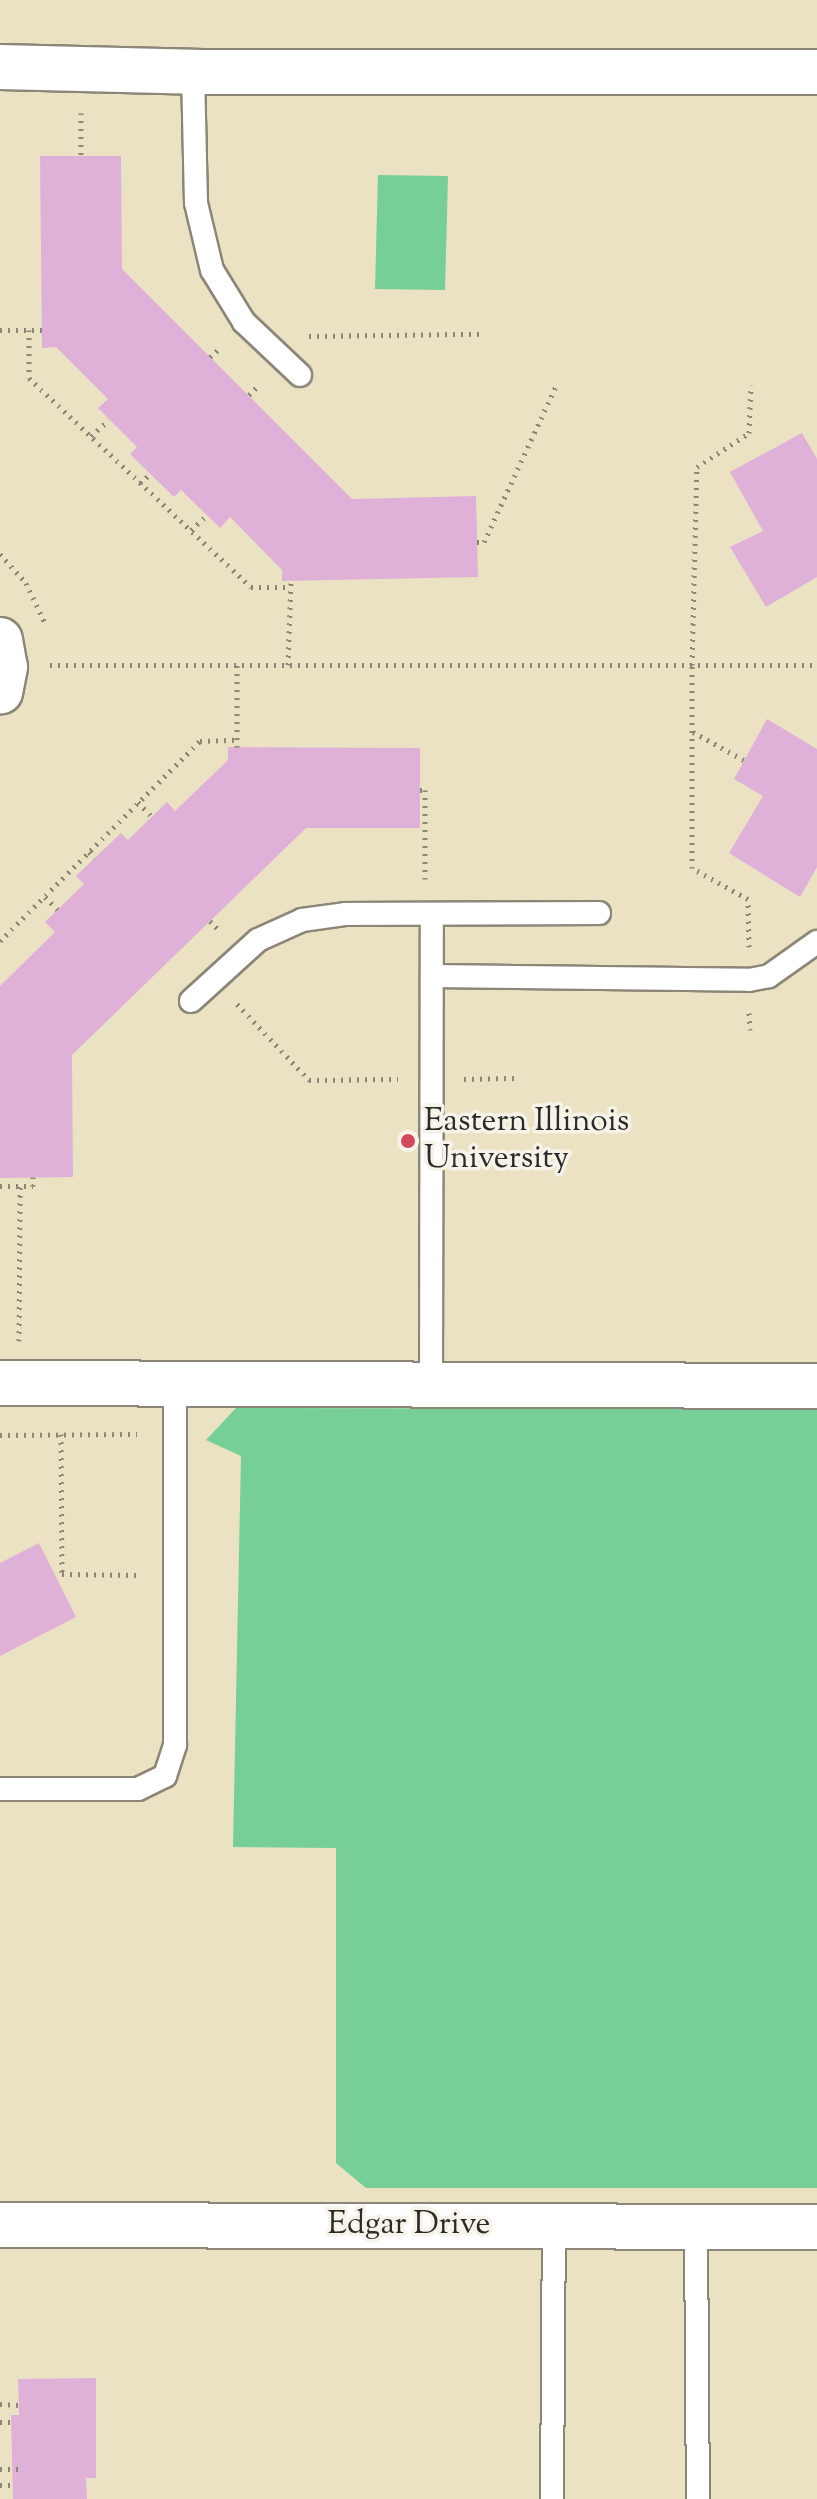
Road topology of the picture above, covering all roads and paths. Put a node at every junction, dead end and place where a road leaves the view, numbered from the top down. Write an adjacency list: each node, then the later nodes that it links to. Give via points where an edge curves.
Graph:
1 (0, 67): 2 (street)
2 (193, 71): 3 (street); 10 (lane, via 196,203 212,270 244,322)
3 (817, 72)
4 (81, 109): 5 (path)
5 (81, 156)
6 (0, 330): 7 (path)
7 (29, 330): 8 (path); 15 (path, via 29,378)
8 (42, 330)
9 (483, 334): 10 (path, via 311,334)
10 (292, 368): 13 (path)
11 (557, 384): 20 (path, via 484,542)
12 (751, 385): 25 (path, via 749,433 697,467)
13 (249, 395)
14 (109, 420): 15 (path)
15 (91, 436): 17 (path)
16 (150, 474): 17 (path)
17 (140, 483): 19 (path)
18 (207, 515): 19 (path)
19 (191, 530): 24 (path, via 251,587 291,584)
20 (477, 542)
21 (0, 640): 27 (street, via 5,667)
22 (49, 665): 23 (path)
23 (237, 665): 24 (path); 31 (path, via 237,743 200,741)
24 (288, 665): 25 (path)
25 (692, 665): 26 (path); 28 (path)
26 (817, 665)
27 (0, 692)
28 (692, 732): 29 (path); 43 (path, via 692,868 748,899)
29 (744, 760)
30 (420, 790): 38 (path, via 425,790)
31 (138, 802): 32 (path); 33 (path)
32 (152, 817)
33 (89, 852): 34 (path); 35 (path)
34 (95, 858)
35 (45, 897): 36 (path); 39 (path)
36 (58, 910)
37 (599, 913): 38 (lane)
38 (428, 914): 41 (lane); 42 (lane, via 302,920 258,940)
39 (0, 941)
40 (817, 942): 43 (lane, via 769,976)
41 (432, 976): 43 (lane); 47 (lane)
42 (214, 980): 44 (lane); 47 (path, via 309,1080)
43 (749, 980): 45 (path)
44 (191, 1001)
45 (750, 1030)
46 (517, 1078): 47 (path)
47 (431, 1079): 54 (lane)
48 (33, 1177): 50 (path, via 33,1186)
49 (0, 1186): 50 (path)
50 (20, 1186): 51 (path)
51 (19, 1344)
52 (0, 1383): 53 (street)
53 (175, 1383): 54 (street); 60 (lane, via 175,1745 165,1776 138,1789)
54 (431, 1384): 55 (street)
55 (817, 1386)
56 (61, 1434): 57 (path); 58 (path); 59 (path, via 59,1576)
57 (137, 1434)
58 (0, 1435)
59 (139, 1575)
60 (0, 1789)
61 (0, 2225): 62 (street, Edgar Drive)
62 (554, 2226): 63 (street, Edgar Drive); 73 (lane)
63 (696, 2227): 64 (street, Edgar Drive); 74 (lane)
64 (817, 2227)
65 (0, 2404): 66 (path)
66 (19, 2405)
67 (0, 2422): 68 (path)
68 (11, 2422)
69 (0, 2469): 70 (path)
70 (19, 2469)
71 (0, 2485): 72 (path)
72 (11, 2485)
73 (552, 2499)
74 (698, 2499)

